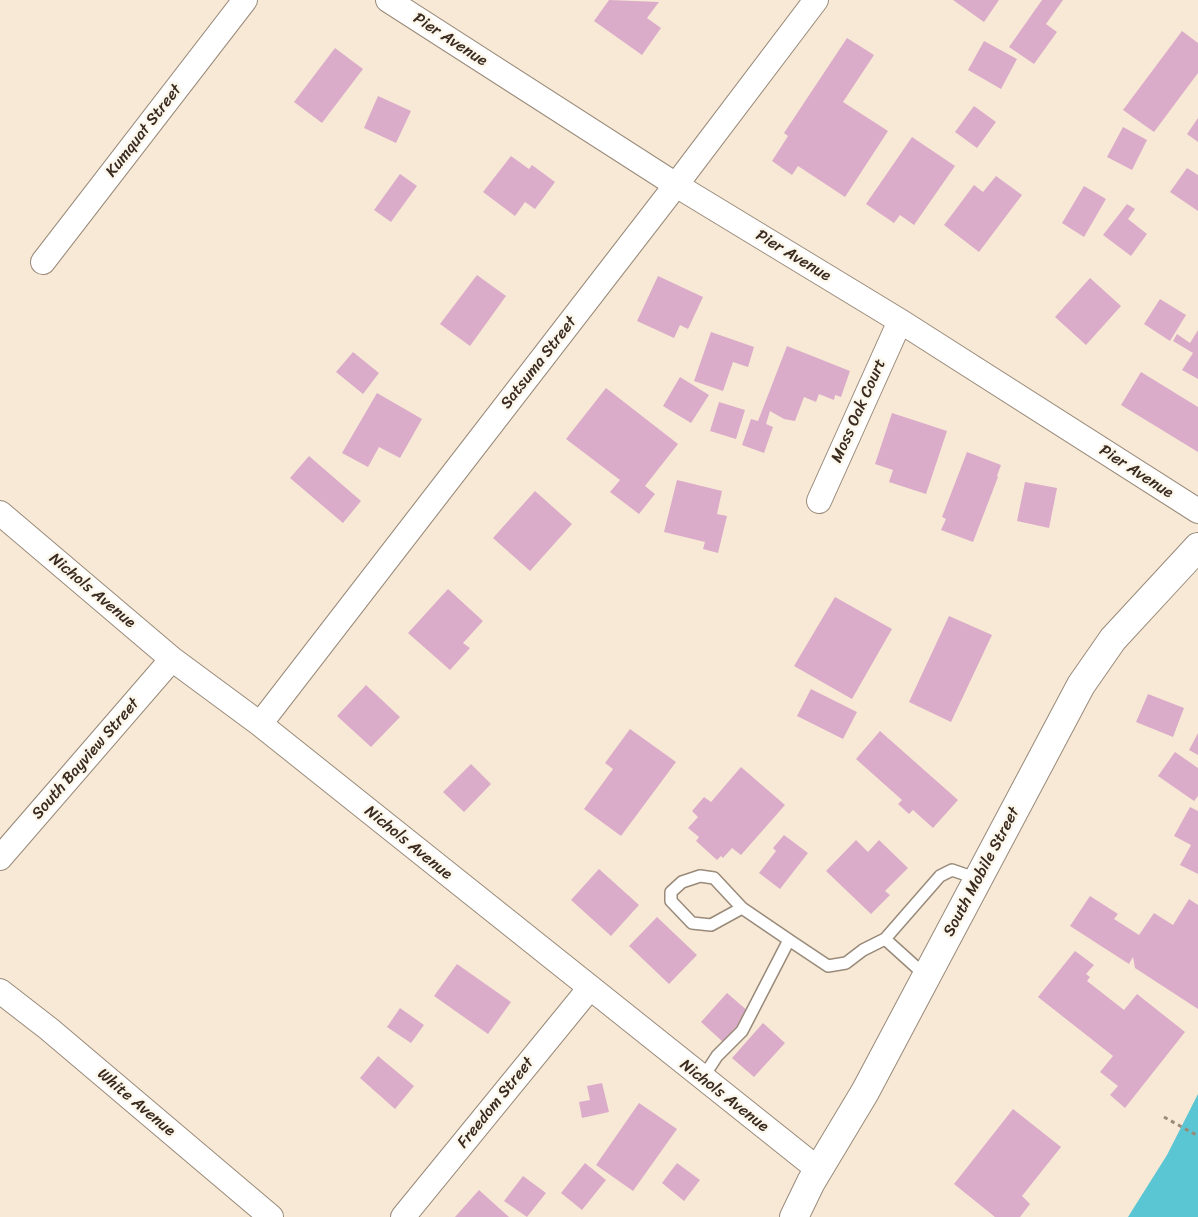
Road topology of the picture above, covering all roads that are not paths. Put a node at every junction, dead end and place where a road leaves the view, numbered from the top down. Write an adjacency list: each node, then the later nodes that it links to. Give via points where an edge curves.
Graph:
1 (244, 0): 5 (street, Kumquat Street)
2 (388, 0): 4 (street, Pier Avenue)
3 (816, 0): 4 (street, Satsuma Street)
4 (676, 185): 6 (street, Pier Avenue); 12 (street, Satsuma Street)
5 (43, 262)
6 (900, 321): 7 (street, Moss Oak Court); 8 (street, Pier Avenue)
7 (819, 501)
8 (1198, 511)
9 (0, 513): 11 (street, Nichols Avenue)
10 (1198, 547): 14 (main road, South Mobile Street, via 1113,638 1082,685)
11 (172, 659): 12 (street, Nichols Avenue); 13 (street, South Bayview Street)
12 (260, 724): 19 (street, Nichols Avenue)
13 (0, 858)
14 (978, 879): 17 (lane, via 952,870 940,876); 18 (main road, South Mobile Street)
15 (742, 908): 15 (lane, via 714,878 700,876 682,882 671,892 671,901 692,923 711,925); 16 (lane)
16 (789, 940): 17 (lane, via 828,966 846,963 862,950); 21 (lane, via 742,1031 717,1056)
17 (885, 940): 18 (lane)
18 (927, 976): 22 (main road, South Mobile Street)
19 (590, 989): 21 (street, Nichols Avenue); 24 (street, Freedom Street)
20 (0, 991): 23 (street, White Avenue)
21 (702, 1079): 22 (street, Nichols Avenue)
22 (819, 1170): 25 (main road, South Mobile Street)
23 (271, 1217)
24 (403, 1217)
25 (794, 1217)

